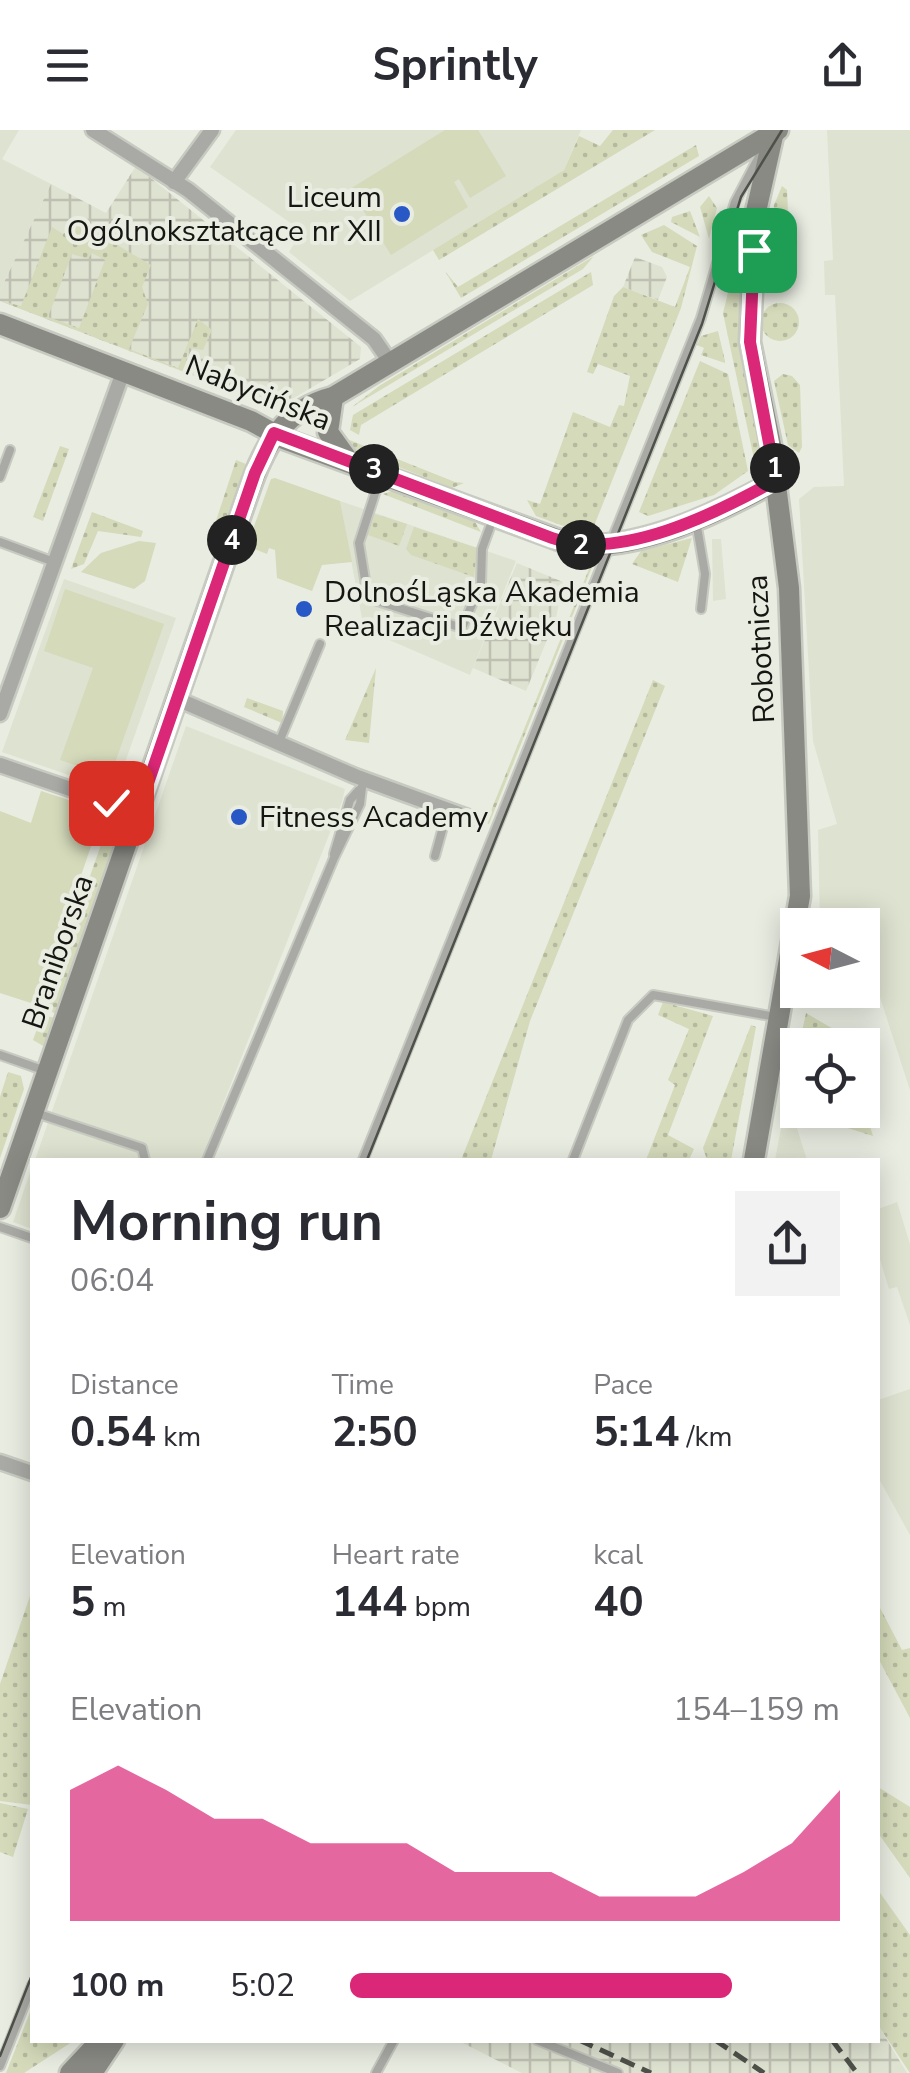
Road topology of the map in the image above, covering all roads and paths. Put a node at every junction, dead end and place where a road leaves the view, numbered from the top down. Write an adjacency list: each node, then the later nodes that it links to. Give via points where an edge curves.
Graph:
1 (93, 130): 4 (street)
2 (212, 130): 4 (street)
3 (775, 133): 6 (street); 14 (street, Robotnicza, via 755,219 750,332); 20 (lane, via 739,192 701,318)
4 (174, 182): 6 (street, via 374,339)
5 (0, 324): 7 (street, Nabycińska)
6 (390, 362): 8 (street)
7 (123, 372): 9 (street, Nabycińska); 21 (street)
8 (333, 397): 9 (street, via 298,412); 11 (street, via 328,432)
9 (274, 433): 11 (street, Nabycińska); 24 (street, Braniborska)
10 (10, 450): 13 (lane)
11 (348, 459): 12 (street, Nabycińska)
12 (382, 472): 16 (street, Nabycińska); 16 (lane, via 360,543 368,598 462,628)
13 (0, 477)
14 (776, 480): 15 (street, Nabycińska); 18 (street, Robotnicza)
15 (737, 502): 17 (street, Nabycińska); 18 (street, via 763,509)
16 (494, 516): 20 (street, Nabycińska, via 570,544)
17 (696, 521): 20 (street, Nabycińska); 22 (lane, via 705,574)
18 (782, 524): 33 (street, Robotnicza, via 800,896)
19 (0, 542): 21 (lane)
20 (610, 543): 39 (lane)
21 (54, 562): 25 (street)
22 (701, 609)
23 (320, 644): 26 (lane)
24 (177, 699): 26 (street); 30 (street, Braniborska)
25 (0, 714)
26 (279, 742): 28 (street)
27 (0, 765): 30 (street)
28 (361, 785): 29 (street); 38 (lane)
29 (448, 809): 31 (street); 32 (lane)
30 (138, 812): 35 (street, Braniborska)
31 (473, 819)
32 (434, 856)
33 (780, 1018): 40 (lane, via 653,995 628,1020); 41 (street, Robotnicza)
34 (0, 1055): 35 (lane)
35 (48, 1072): 36 (street, Braniborska)
36 (34, 1112): 37 (lane, via 142,1148); 42 (street, Braniborska)
37 (144, 1158)
38 (208, 1158)
39 (364, 1158)
40 (575, 1158)
41 (754, 1158)
42 (0, 1208)
43 (0, 1226): 44 (lane)
44 (30, 1237)
45 (0, 1462): 46 (street)
46 (30, 1473)
47 (30, 1990): 52 (lane)
48 (98, 2043): 53 (street)
49 (112, 2043): 54 (street)
50 (392, 2043): 55 (lane)
51 (544, 2043): 56 (lane)
52 (0, 2066)
53 (70, 2073)
54 (92, 2073)
55 (376, 2073)
56 (618, 2073)

